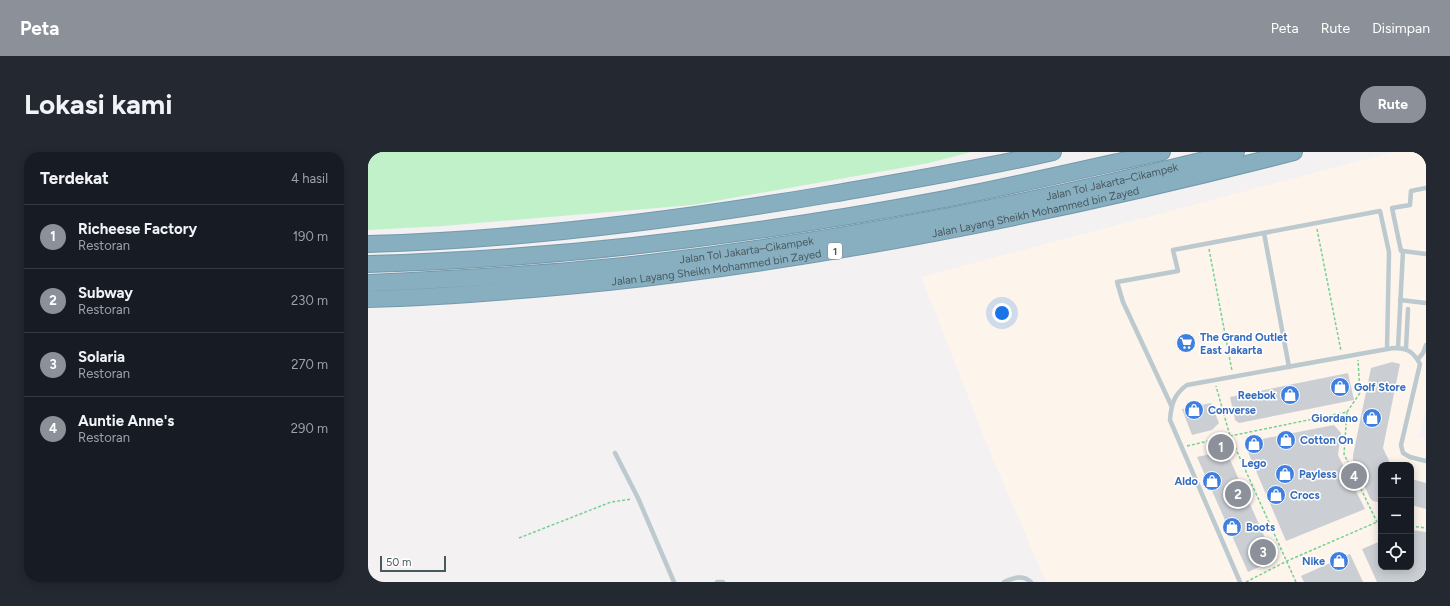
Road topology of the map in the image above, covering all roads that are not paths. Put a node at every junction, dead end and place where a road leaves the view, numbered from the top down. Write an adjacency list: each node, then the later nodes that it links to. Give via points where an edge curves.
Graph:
1 (1053, 152): 7 (highway, via 896,183 738,210 557,233)
2 (1162, 152): 10 (highway, Jalan Tol Jakarta–Cikampek, via 943,199 765,228 544,255)
3 (1236, 152): 11 (highway, Jalan Tol Jakarta–Cikampek / 1, via 986,210 760,248 578,271)
4 (1294, 152): 12 (highway, Jalan Layang Sheikh Mohammed bin Zayed / 1, via 1069,206 861,248 703,272 552,288)
5 (1426, 188): 8 (lane, via 1411,191 1410,205 1392,208)
6 (1264, 233): 19 (lane, via 1380,211 1389,252); 21 (lane); 22 (lane, via 1173,250 1178,271 1117,282 1123,302)
7 (368, 244)
8 (1403, 251): 9 (lane); 13 (lane)
9 (1426, 254)
10 (368, 264)
11 (368, 283)
12 (368, 299)
13 (1400, 300): 14 (lane); 17 (lane)
14 (1426, 303)
15 (1408, 309): 18 (lane)
16 (1426, 345): 20 (lane)
17 (1398, 348): 18 (lane); 19 (lane)
18 (1406, 348): 20 (lane)
19 (1387, 349): 21 (lane)
20 (1418, 359): 24 (lane, via 1420,364 1402,445 1403,453 1410,458)
21 (1289, 367): 22 (lane, via 1187,385 1179,391)
22 (1171, 405): 30 (lane, via 1170,420)
23 (615, 453): 25 (lane, via 638,498)
24 (1426, 461)
25 (674, 582)
26 (717, 582): 27 (lane)
27 (723, 582)
28 (1004, 582): 29 (lane, via 1019,577)
29 (1031, 582)
30 (1240, 582)

